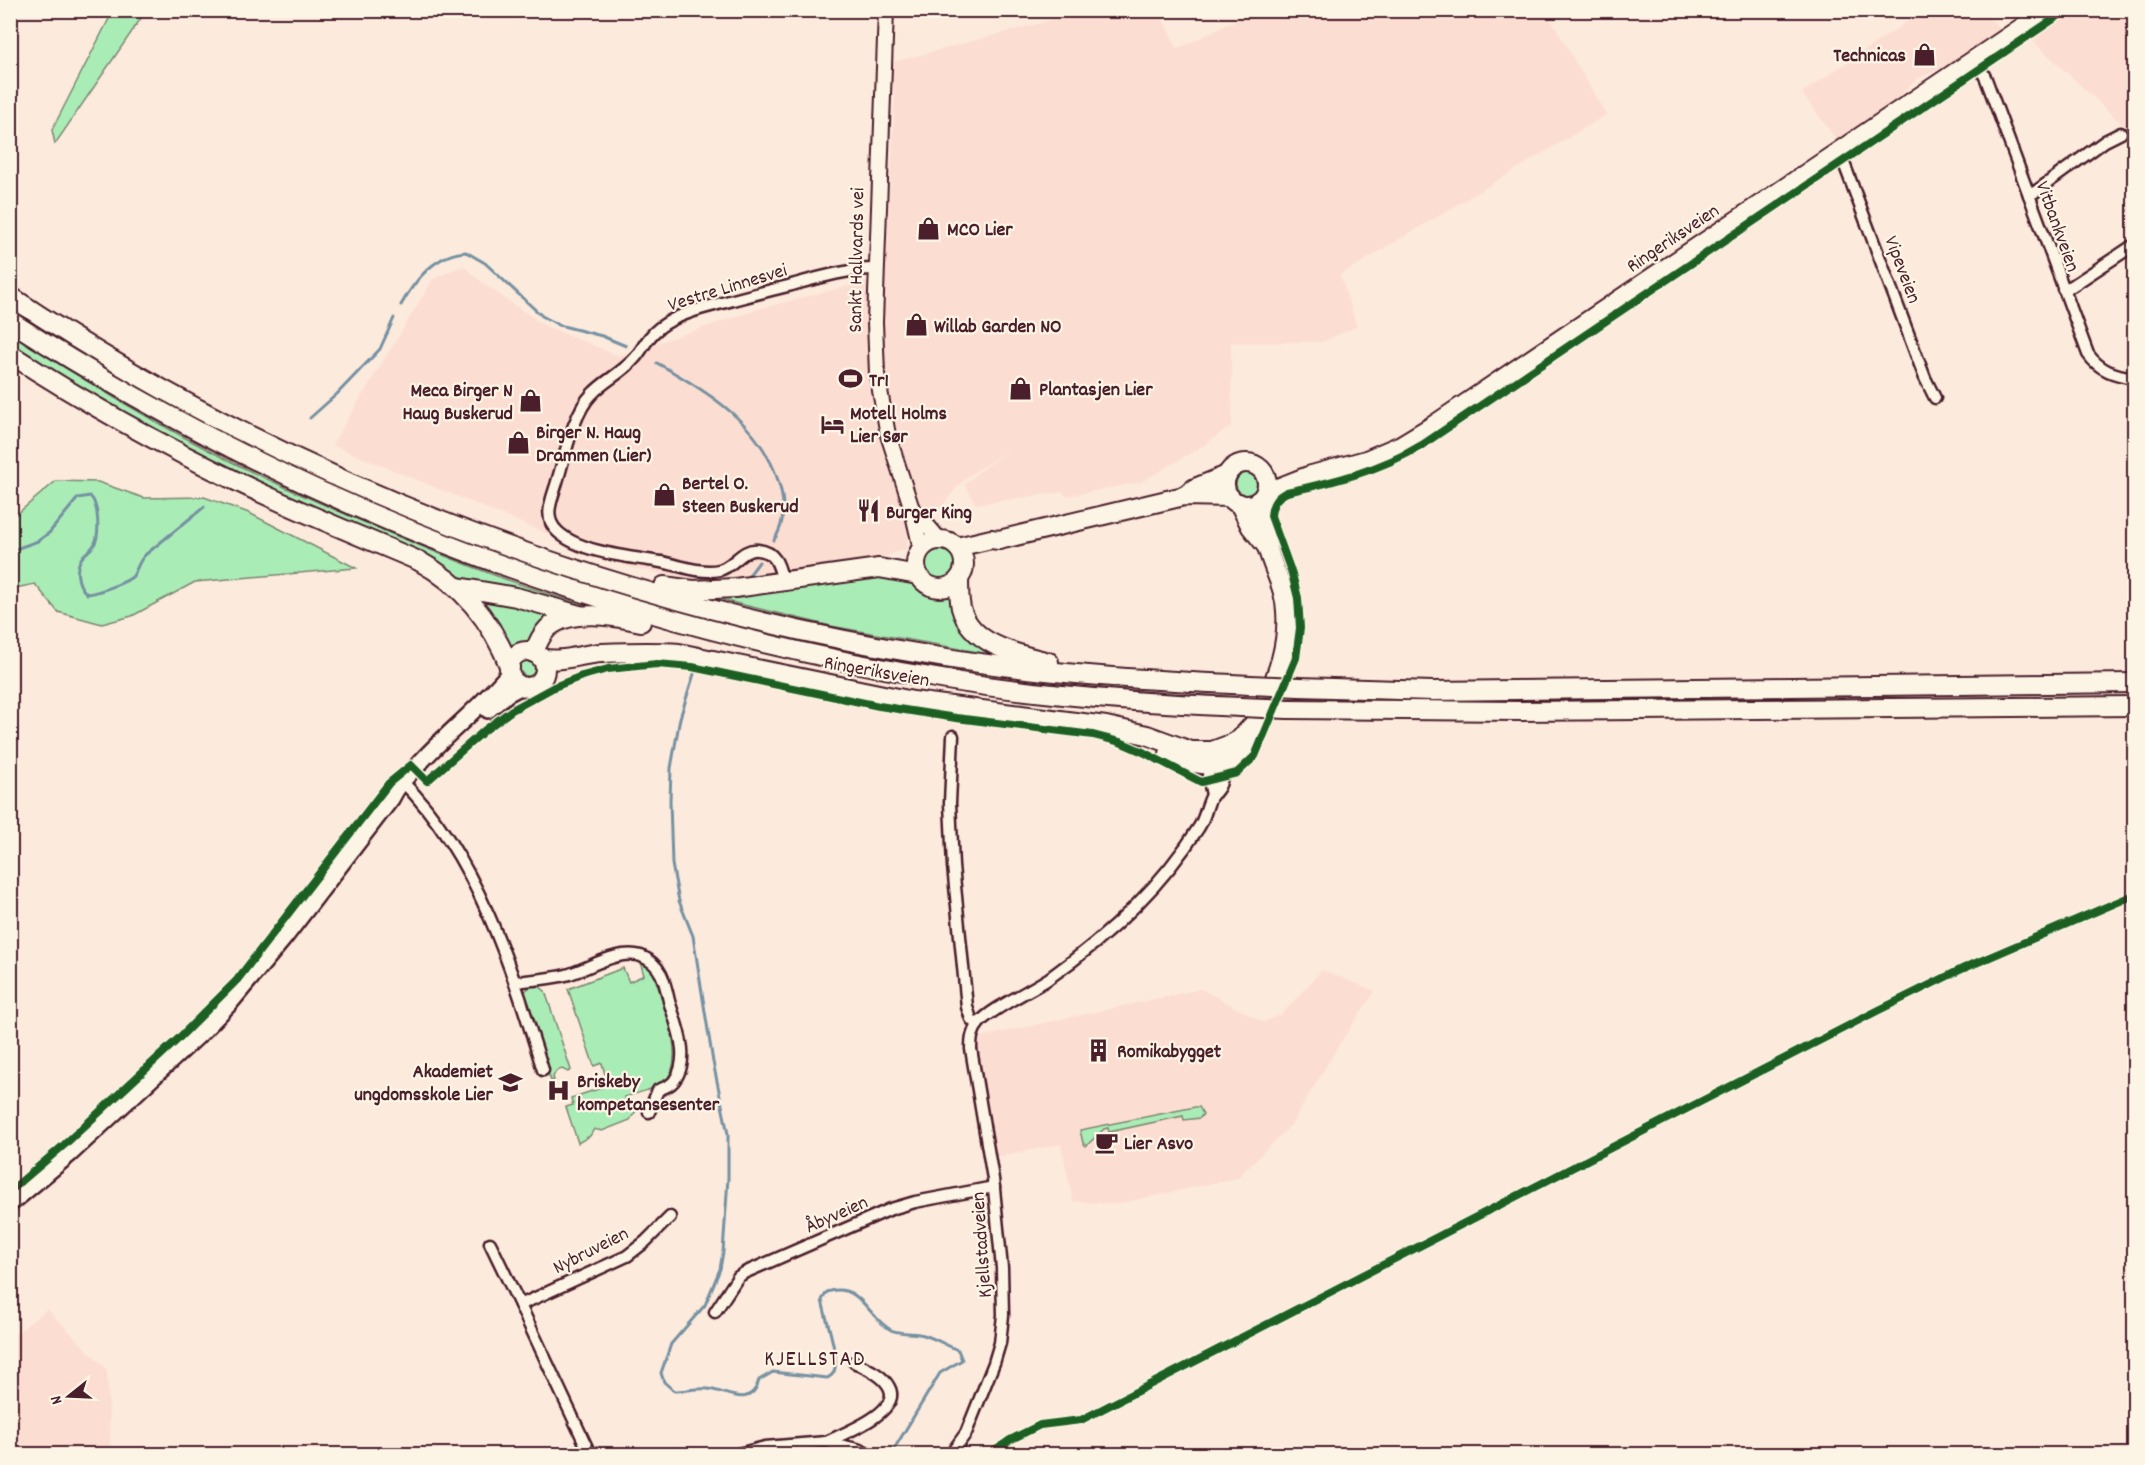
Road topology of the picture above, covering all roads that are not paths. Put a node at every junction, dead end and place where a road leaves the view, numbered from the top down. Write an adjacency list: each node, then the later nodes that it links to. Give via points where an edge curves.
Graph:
1 (886, 10): 8 (main road, Sankt Hallvards vei)
2 (2048, 10): 3 (highway, Ringeriksveien)
3 (1976, 59): 5 (highway, Ringeriksveien); 6 (street, Vitbankveien)
4 (2121, 133): 6 (street)
5 (1838, 153): 14 (street, Vipeveien); 17 (highway, Ringeriksveien, via 1425,431 1366,460)
6 (2029, 195): 9 (street, Vitbankveien)
7 (2134, 245): 9 (street)
8 (876, 269): 21 (main road, Sankt Hallvards vei, via 880,399 893,455); 30 (street, Vestre Linnesvei, via 854,269 701,309 660,327 633,360 585,403 550,504 553,527 568,540 582,545 695,570 721,570 748,551 758,550 778,563)
9 (2063, 289): 13 (street, Vitbankveien, via 2092,360 2110,374)
10 (10, 296): 27 (highway, via 156,385 324,471 461,528)
11 (10, 321): 33 (highway, via 175,420 345,503 507,568)
12 (10, 354): 31 (highway, via 180,452 242,484 419,561)
13 (2134, 378)
14 (1935, 398)
15 (1263, 473): 16 (highway, via 1245,463); 17 (highway, Ringeriksveien); 19 (highway, via 1267,483)
16 (1227, 475): 18 (highway); 20 (highway, via 1226,487)
17 (1308, 476): 19 (highway, Ringeriksveien)
18 (1184, 496): 20 (highway); 22 (highway)
19 (1262, 497): 20 (highway, via 1249,504); 24 (highway, Ringeriksveien)
20 (1234, 500): 24 (highway, Ringeriksveien)
21 (911, 506): 23 (main road, Sankt Hallvards vei); 25 (main road, Sankt Hallvards vei)
22 (999, 540): 23 (highway); 28 (highway, via 980,552)
23 (948, 543): 25 (highway, via 928,543); 28 (highway, via 962,553)
24 (1267, 547): 40 (highway, Ringeriksveien, via 1282,588 1286,644 1259,718)
25 (920, 552): 26 (highway); 29 (highway)
26 (879, 568): 29 (highway); 30 (highway)
27 (586, 573): 30 (highway, via 612,572 693,590); 36 (highway, via 757,621 882,648)
28 (962, 573): 29 (highway, via 951,586 935,588); 36 (highway, via 960,600 964,618 982,638 1017,653 1056,664 1097,669)
29 (918, 575)
30 (783, 582)
31 (458, 587): 32 (highway, via 516,597); 35 (highway, via 484,618)
32 (581, 616): 33 (highway, via 631,620 696,636); 34 (highway, via 551,626 541,637)
33 (731, 636): 38 (highway, bridge, via 821,657 962,682 1134,701 1241,707 1519,711)
34 (539, 662): 35 (highway, via 520,653 513,659); 35 (highway, via 537,684 532,686); 40 (highway, Ringeriksveien, via 603,659 648,651 687,654 875,694 1106,726 1147,735)
35 (514, 675): 41 (main road, via 507,694)
36 (1116, 678): 37 (highway, bridge, via 1433,691)
37 (2134, 684)
38 (2134, 706)
39 (953, 736): 43 (street, via 950,803 957,909 967,1007)
40 (1214, 759): 43 (street, via 1212,795 1199,828 1163,874 1119,921 1064,968)
41 (405, 784): 42 (street, via 442,830 474,885); 47 (main road, via 230,1003 71,1153)
42 (515, 982): 44 (street); 45 (street, via 566,975 622,955 643,957 653,964 661,975 678,1030 682,1058 674,1080 658,1090)
43 (977, 1025): 46 (street, Kjellstadveien, via 971,1049)
44 (543, 1070)
45 (648, 1112)
46 (994, 1187): 51 (street, Åbyveien, via 891,1209 744,1273); 57 (street, Kjellstadveien, via 1003,1296 1000,1343 977,1407)
47 (10, 1204)
48 (670, 1217): 50 (street, Nybruveien, via 627,1256)
49 (490, 1243): 50 (street)
50 (520, 1305): 54 (street)
51 (715, 1312)
52 (854, 1362): 53 (street, via 889,1385 890,1400 873,1420)
53 (826, 1442): 55 (street); 56 (street)
54 (590, 1455)
55 (738, 1455)
56 (871, 1455)
57 (951, 1455)

